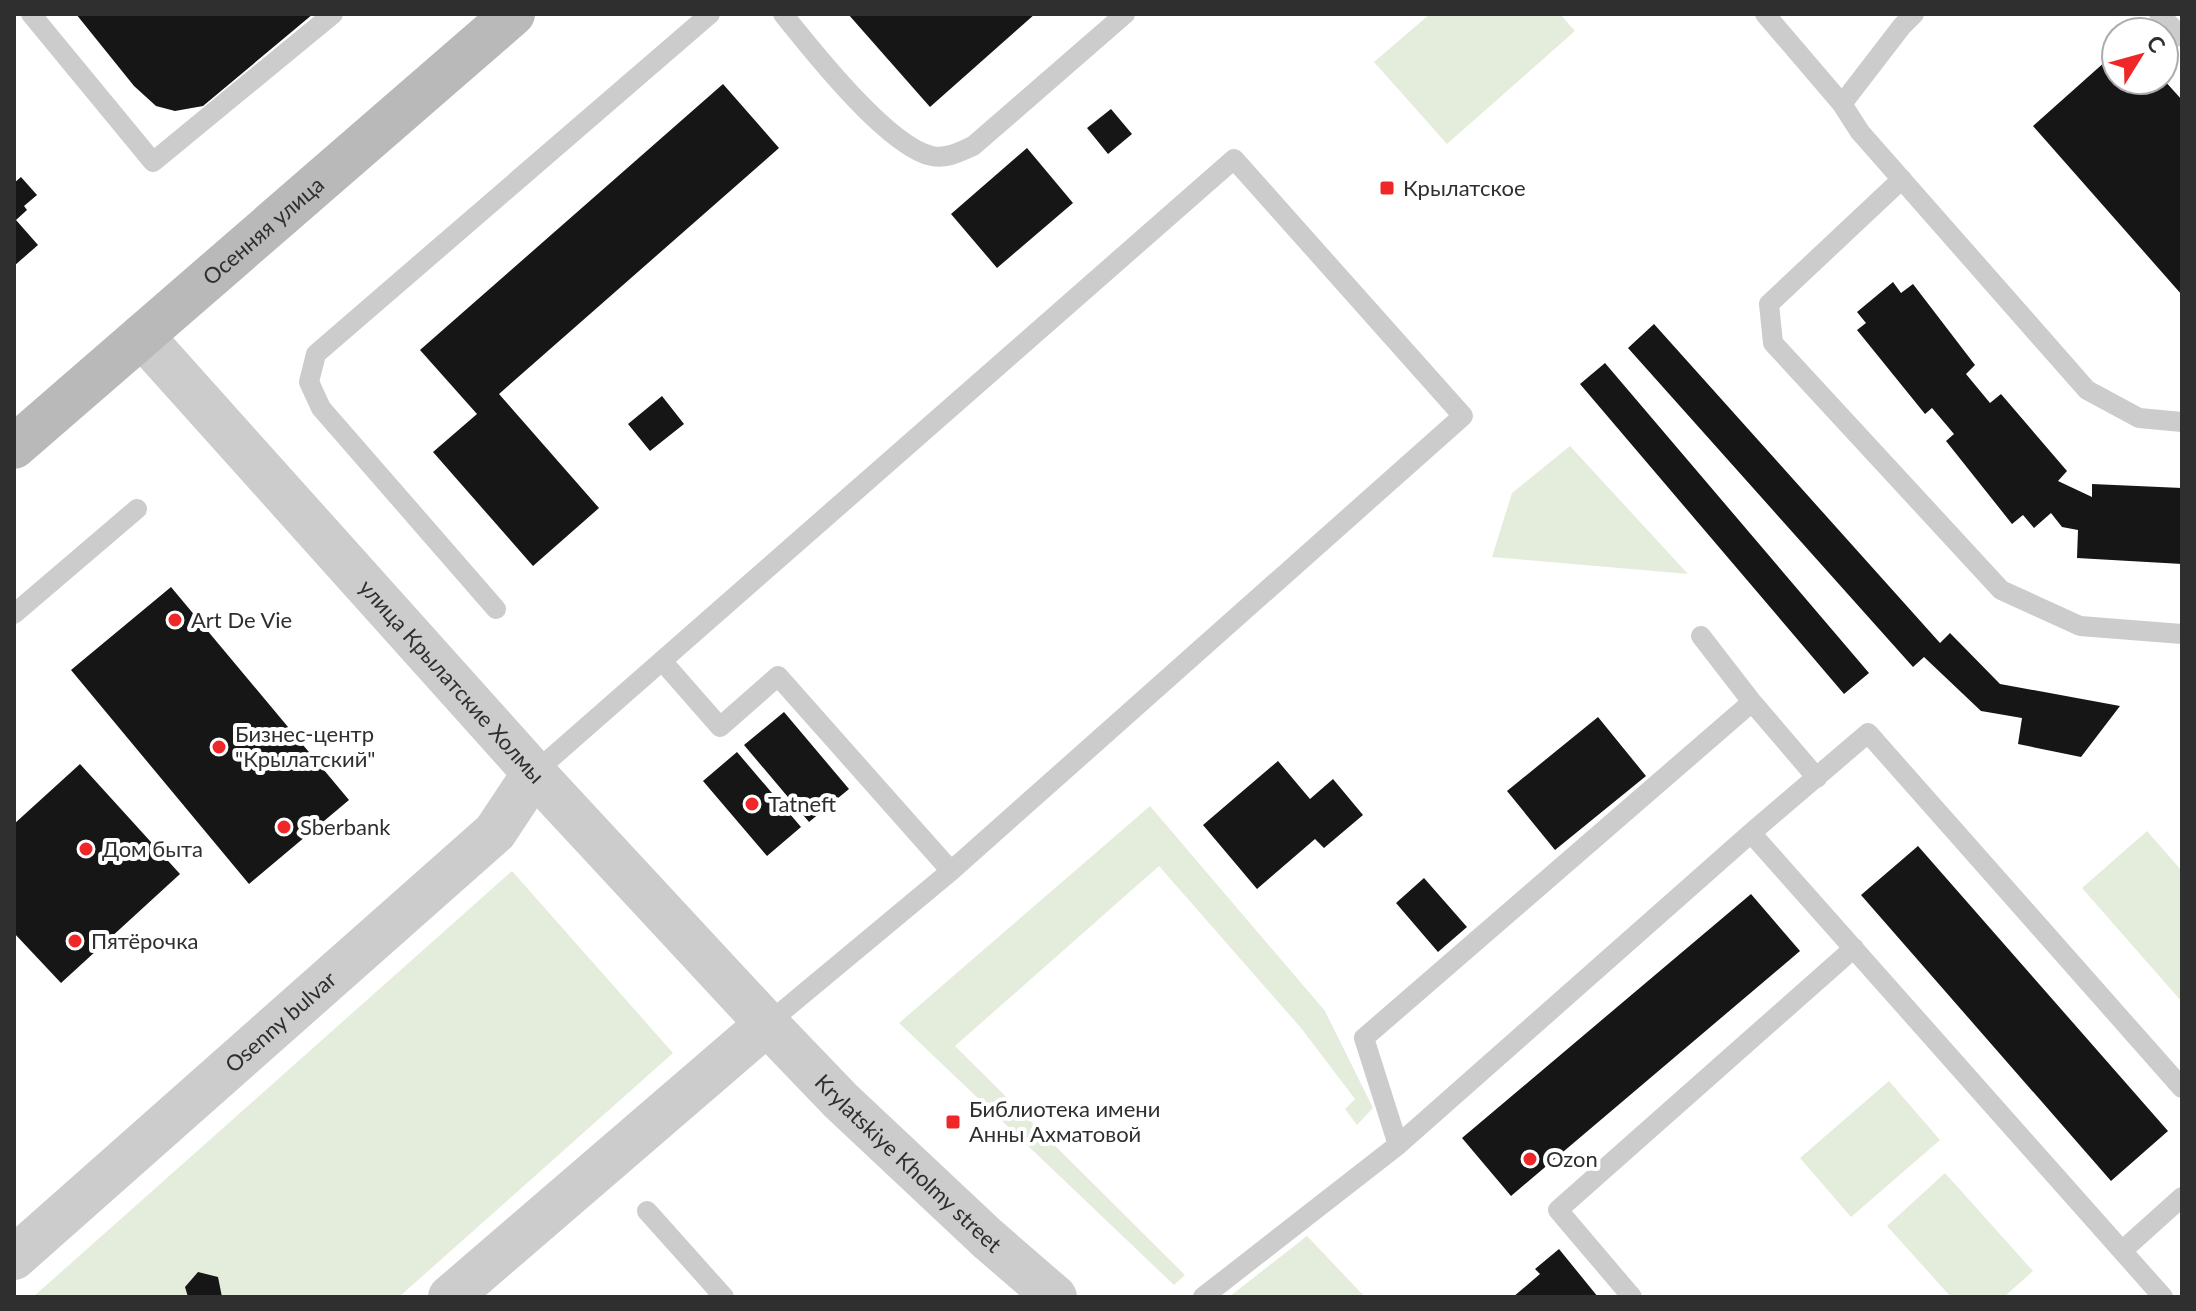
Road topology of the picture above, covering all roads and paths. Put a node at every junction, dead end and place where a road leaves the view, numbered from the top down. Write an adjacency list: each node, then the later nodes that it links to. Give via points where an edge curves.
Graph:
1 (31, 14): 2 (lane, via 153,162)
2 (333, 14)
3 (513, 14): 13 (main road, Осенняя улица)
4 (710, 14): 17 (lane, via 316,354 309,382 321,408)
5 (783, 14): 6 (lane, via 833,76 883,125 911,149 948,157 973,146)
6 (1125, 14)
7 (1765, 14): 11 (lane)
8 (1914, 14): 11 (lane)
9 (2159, 14): 10 (lane)
10 (2182, 37)
11 (1842, 104): 12 (lane)
12 (1902, 179): 14 (lane, via 2087,390 2139,418); 19 (lane, via 1769,304 1773,343 2001,590 2080,626)
13 (142, 336): 15 (main road, Осенняя улица); 23 (street, улица Крылатские Холмы)
14 (2182, 422)
15 (14, 447)
16 (137, 509): 18 (lane)
17 (496, 609)
18 (14, 614)
19 (2182, 634)
20 (1701, 636): 22 (lane)
21 (663, 662): 23 (lane); 26 (lane, via 720,727 778,676); 26 (lane, via 1234,159 1463,416)
22 (1752, 702): 24 (lane); 30 (lane, via 1364,1038)
23 (534, 773): 28 (street, улица Крылатские Холмы); 34 (street, Osenny bulvar, via 495,832)
24 (1817, 778): 25 (lane); 29 (lane, via 1868,733)
25 (1751, 833): 27 (lane); 30 (lane)
26 (951, 871): 28 (lane)
27 (1854, 948): 33 (lane); 39 (lane, via 1558,1210)
28 (767, 1024): 35 (street); 37 (street, Krylatskiye Kholmy street, via 882,1140)
29 (2182, 1088)
30 (1398, 1145): 38 (lane)
31 (2182, 1197): 33 (lane)
32 (647, 1211): 36 (lane)
33 (2123, 1250): 40 (lane)
34 (14, 1258)
35 (450, 1297)
36 (724, 1297)
37 (1055, 1297)
38 (1203, 1297)
39 (1632, 1297)
40 (2163, 1297)

